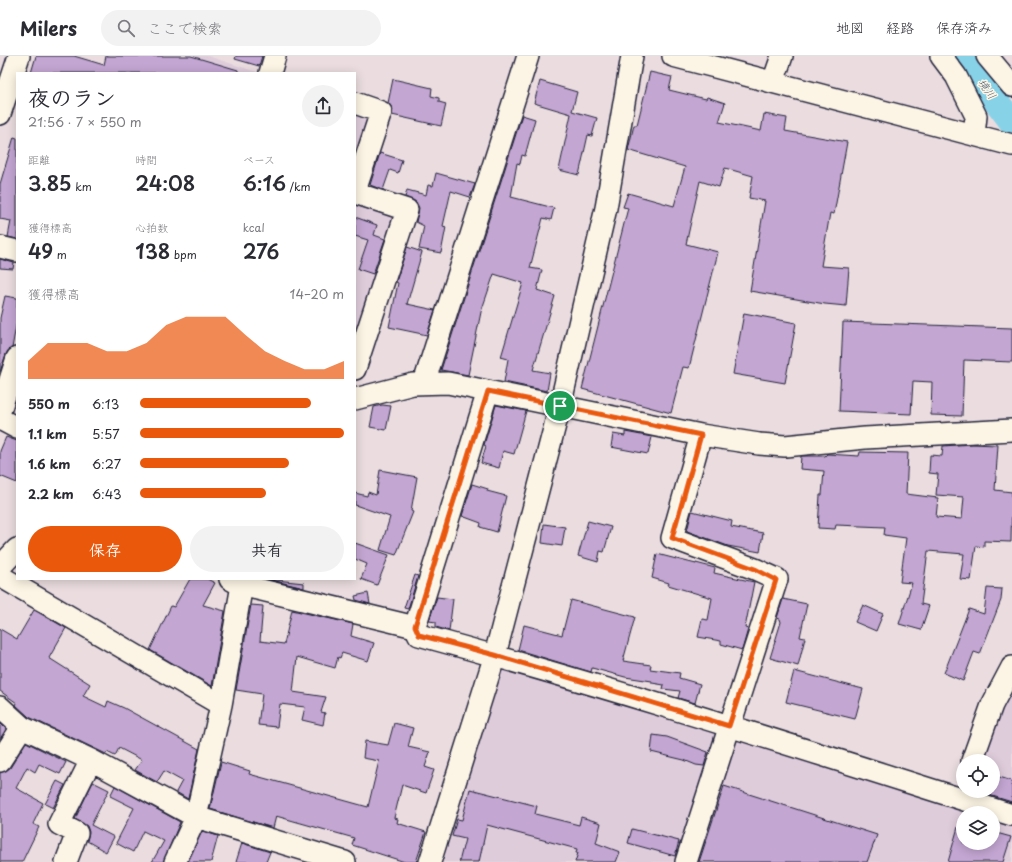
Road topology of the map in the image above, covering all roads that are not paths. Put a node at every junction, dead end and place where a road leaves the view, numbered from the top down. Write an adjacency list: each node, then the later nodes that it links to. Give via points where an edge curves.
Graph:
1 (19, 56): 13 (street)
2 (275, 56): 9 (street)
3 (528, 56): 22 (street)
4 (632, 56): 25 (street, via 604,214)
5 (673, 56): 10 (street)
6 (782, 56): 10 (street)
7 (941, 56): 14 (street, via 956,76 976,116)
8 (986, 56): 11 (street)
9 (270, 72)
10 (773, 82): 14 (street)
11 (1012, 86)
12 (356, 104): 16 (street, via 381,112)
13 (0, 114)
14 (974, 135): 15 (street)
15 (1009, 144)
16 (356, 189)
17 (356, 192): 21 (street, via 407,210)
18 (0, 247): 19 (street)
19 (16, 251)
20 (16, 361): 26 (street)
21 (356, 366)
22 (424, 383): 23 (street, via 448,383); 24 (street)
23 (488, 391): 25 (street); 35 (street)
24 (356, 399)
25 (560, 406): 30 (street); 36 (street)
26 (0, 411)
27 (0, 419): 28 (street)
28 (16, 427)
29 (1012, 430): 30 (street, via 865,438 785,446)
30 (701, 435): 40 (street, via 672,538 755,569 776,580)
31 (16, 550): 32 (street)
32 (0, 567)
33 (0, 576): 38 (street)
34 (238, 581): 35 (street); 38 (street)
35 (415, 626): 36 (street, via 419,635)
36 (495, 655): 40 (street); 52 (street)
37 (1012, 667): 42 (street, via 992,705)
38 (221, 705): 48 (street)
39 (0, 707): 41 (street)
40 (729, 726): 45 (street); 53 (street)
41 (22, 727): 43 (street); 44 (street)
42 (974, 754)
43 (90, 760): 48 (street); 49 (street, via 59,824 77,833)
44 (0, 761)
45 (956, 793)
46 (971, 798): 47 (street)
47 (1012, 815)
48 (196, 817): 50 (street); 51 (street)
49 (66, 862)
50 (175, 862)
51 (345, 862)
52 (430, 862)
53 (686, 862)

